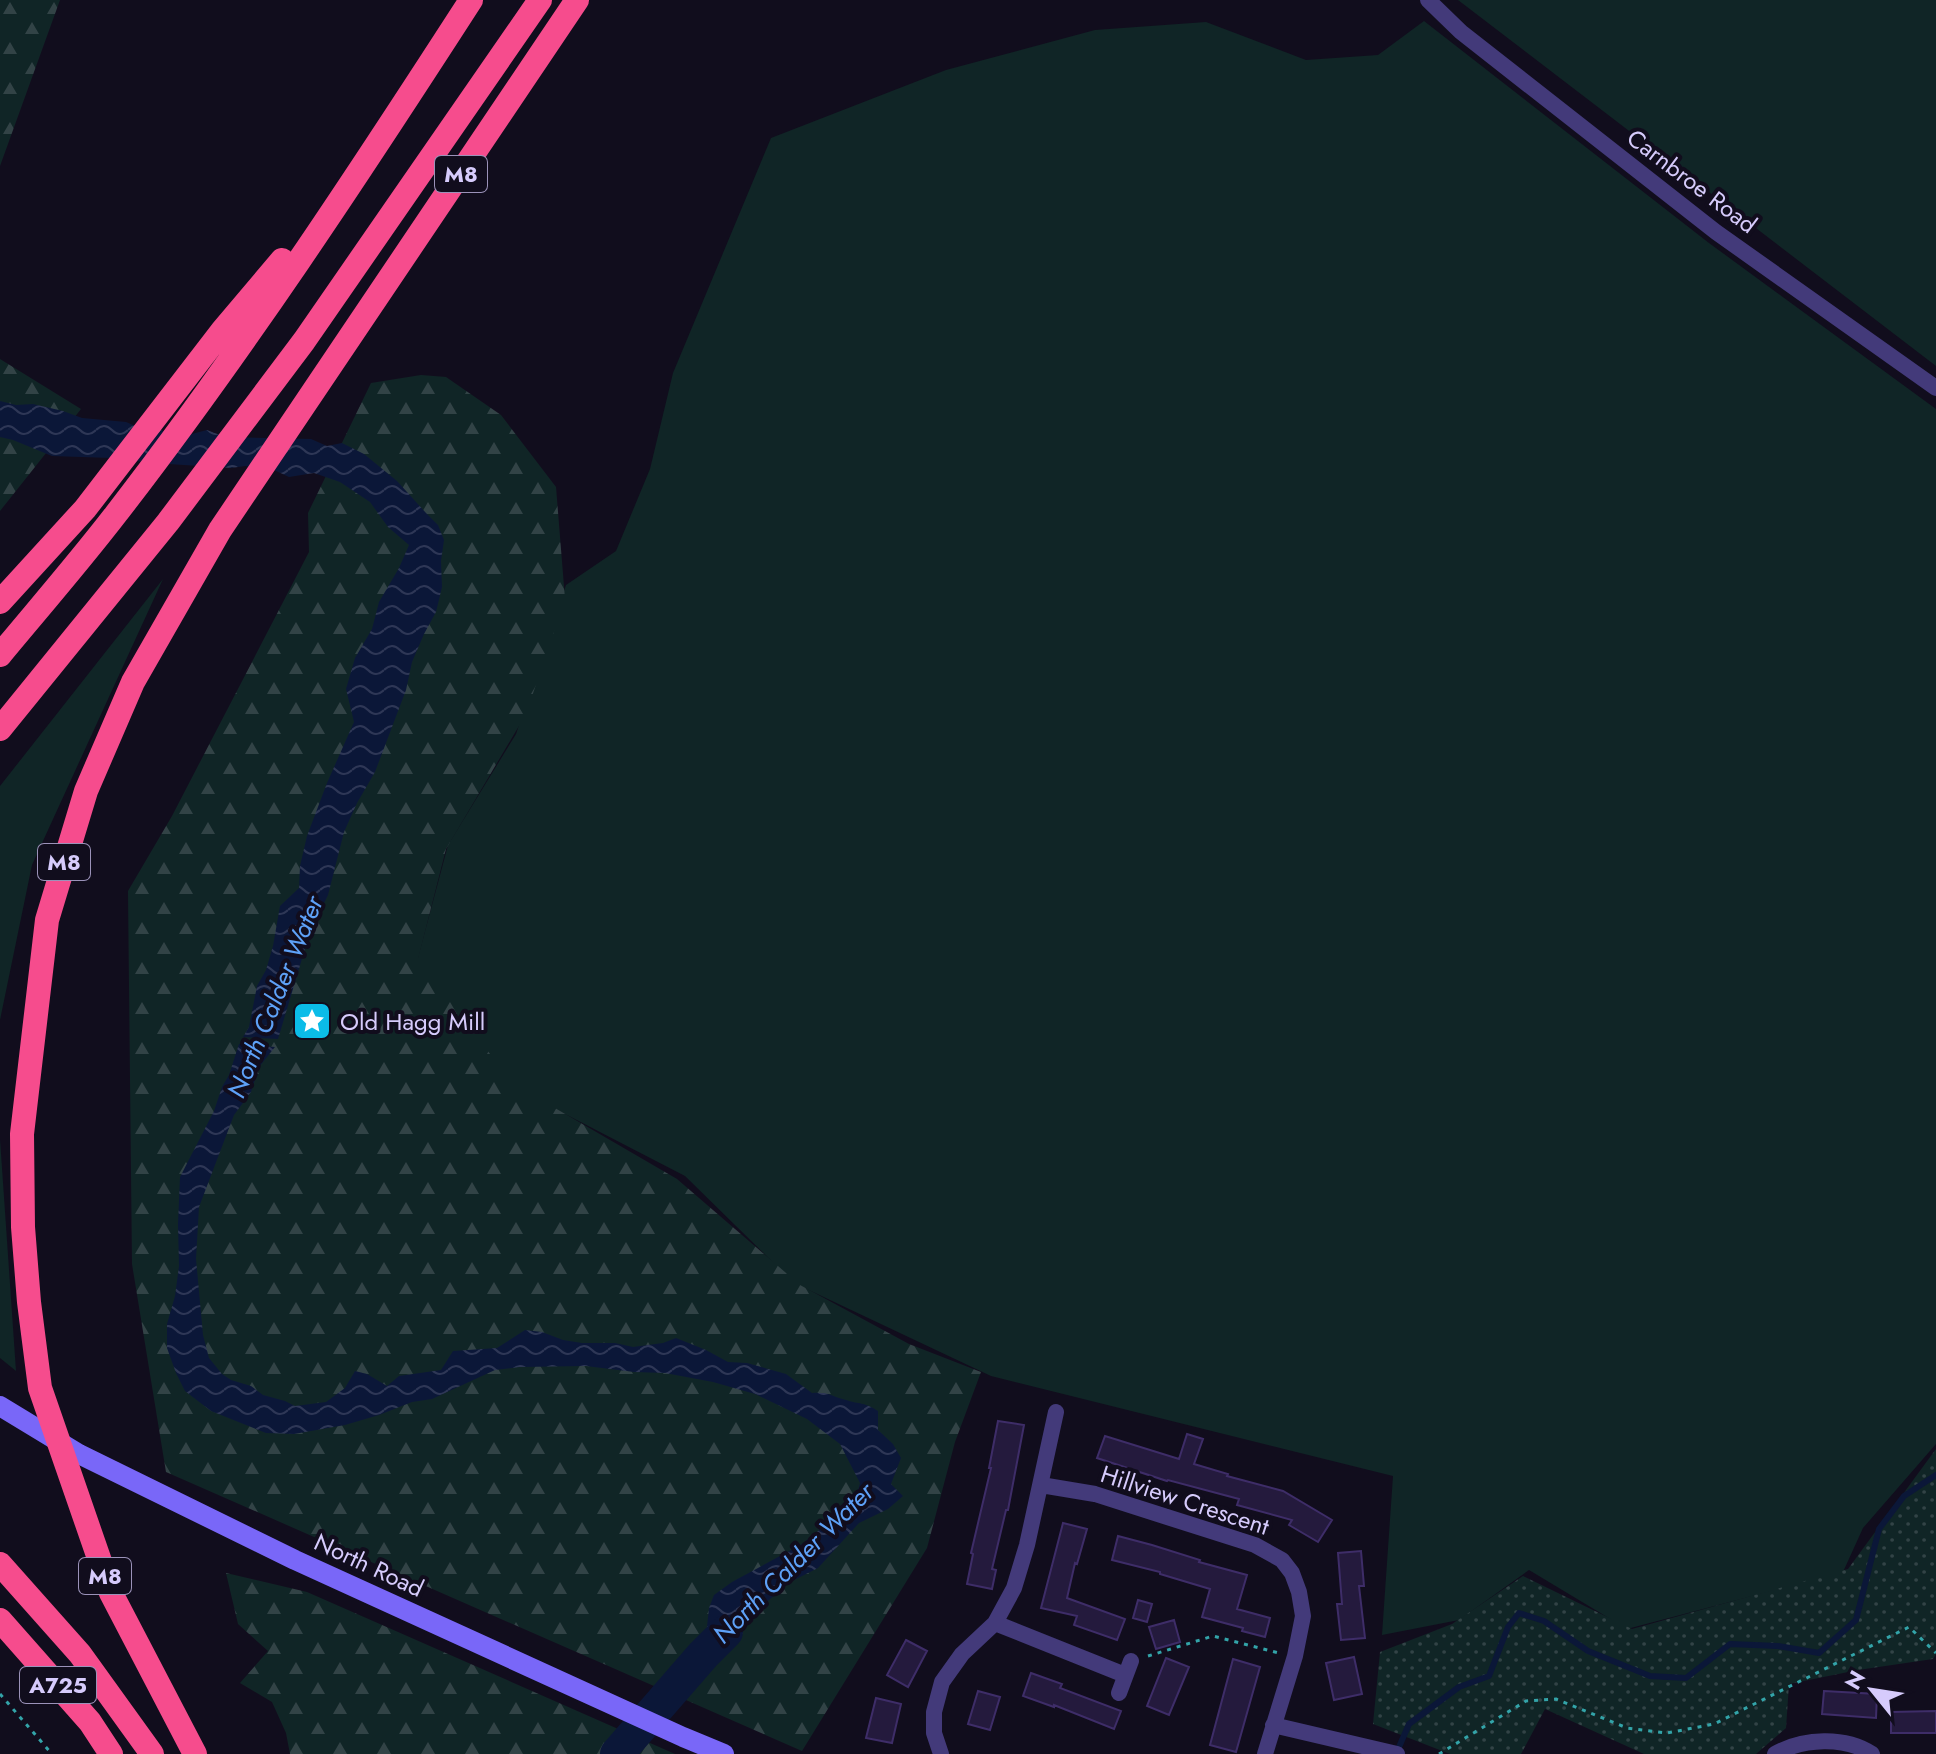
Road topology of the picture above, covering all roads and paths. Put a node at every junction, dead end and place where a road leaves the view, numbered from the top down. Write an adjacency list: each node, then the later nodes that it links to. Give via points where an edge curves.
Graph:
1 (471, 0): 5 (highway, via 367,161)
2 (540, 0): 9 (highway, M8, via 304,341 168,522)
3 (577, 0): 25 (highway, M8, via 220,530 133,682 86,791 47,920 22,1134 24,1242 40,1388 111,1593)
4 (1428, 0): 6 (street, Carnbroe Road, via 1461,32 1716,232)
5 (234, 334): 7 (highway); 8 (highway, via 115,515)
6 (1936, 388)
7 (0, 602)
8 (0, 655)
9 (0, 729)
10 (0, 1406): 26 (main road, North Road, via 68,1447 295,1560)
11 (1056, 1412): 12 (street)
12 (1041, 1485): 15 (street, via 1014,1588); 17 (street, Hillview Crescent, via 1108,1498 1255,1545 1282,1560 1292,1573 1303,1616)
13 (0, 1564): 24 (highway, A725, via 80,1654)
14 (0, 1620): 23 (highway, A725, via 90,1722)
15 (995, 1623): 18 (street); 27 (street, via 942,1682 934,1712)
16 (1936, 1653): 30 (path, via 1909,1627 1714,1724 1667,1733 1627,1728 1556,1699 1526,1701)
17 (1295, 1656): 18 (path, via 1213,1636); 21 (street, Hillview Crescent)
18 (1128, 1668): 19 (street)
19 (1119, 1693)
20 (0, 1694): 22 (path)
21 (1273, 1725): 28 (street, Hillview Crescent); 29 (street)
22 (52, 1754)
23 (111, 1754)
24 (152, 1754)
25 (195, 1754)
26 (724, 1754)
27 (941, 1754)
28 (1265, 1754)
29 (1397, 1754)
30 (1439, 1754)
31 (1775, 1754): 32 (street, via 1825,1740)
32 (1872, 1754)

